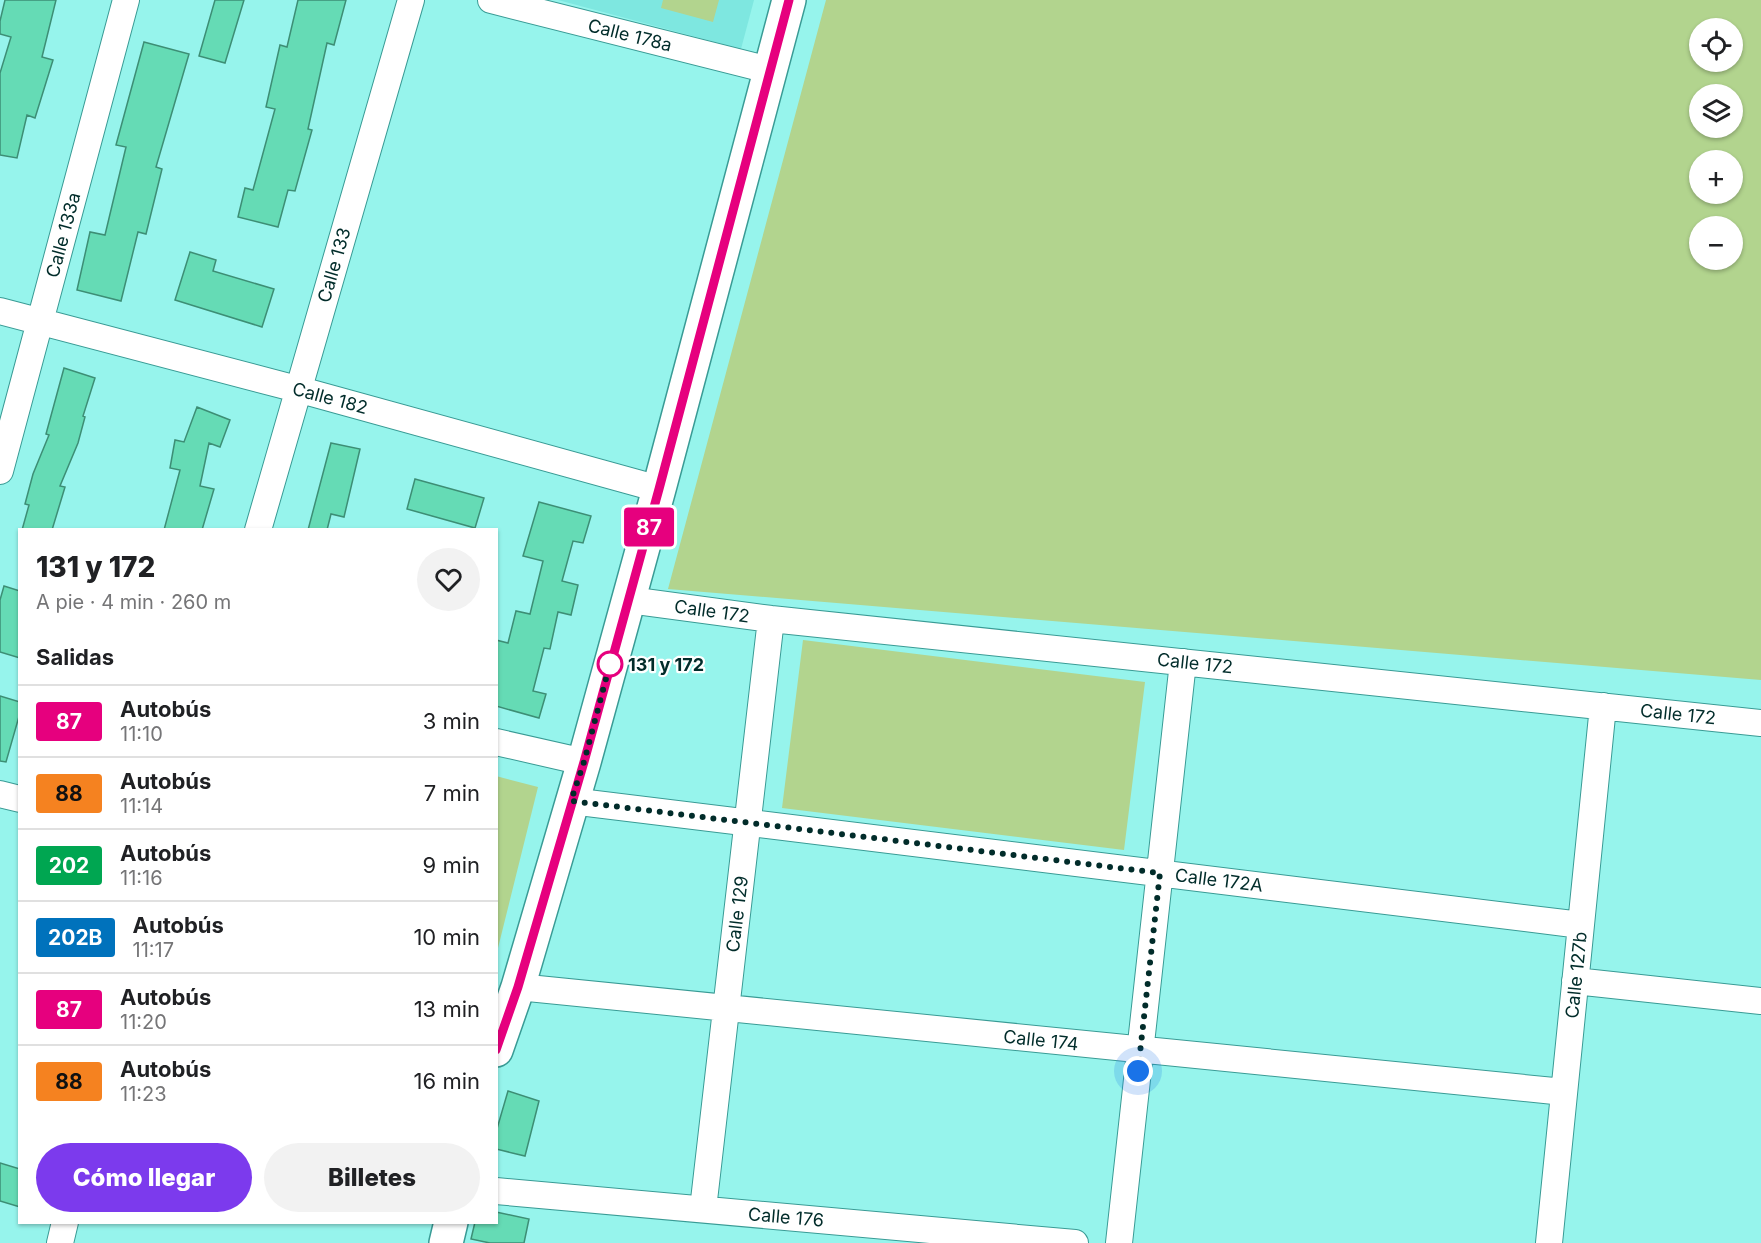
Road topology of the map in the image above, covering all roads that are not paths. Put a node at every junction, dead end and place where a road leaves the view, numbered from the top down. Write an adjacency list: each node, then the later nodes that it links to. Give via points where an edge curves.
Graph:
1 (126, 0): 7 (street, Calle 133a)
2 (411, 0): 8 (street, Calle 133)
3 (491, 0): 5 (street, Calle 178a)
4 (789, 0): 5 (main road)
5 (769, 70): 10 (main road)
6 (0, 310): 7 (street, Calle 182)
7 (40, 321): 8 (street, Calle 182); 9 (street, Calle 133a)
8 (297, 389): 10 (street, Calle 182); 11 (street, Calle 133)
9 (0, 471)
10 (659, 489): 12 (main road)
11 (259, 528)
12 (629, 600): 13 (street, Calle 172); 18 (main road)
13 (771, 619): 14 (street, Calle 172); 22 (street, Calle 129)
14 (1183, 662): 15 (street, Calle 172); 23 (street)
15 (1603, 706): 16 (street, Calle 172); 24 (street, Calle 127b)
16 (1761, 723)
17 (498, 742): 18 (street)
18 (584, 762): 21 (main road)
19 (0, 794): 20 (street)
20 (18, 798)
21 (571, 801): 22 (street, Calle 172A); 26 (main road)
22 (747, 823): 23 (street, Calle 172A); 28 (street, Calle 129)
23 (1160, 873): 24 (street, Calle 172A); 30 (street)
24 (1581, 924): 25 (street, Calle 127b)
25 (1575, 981): 27 (street); 31 (street, Calle 127b)
26 (518, 987): 28 (street, Calle 174); 29 (main road)
27 (1761, 1001)
28 (725, 1008): 30 (street, Calle 174); 33 (street, Calle 129)
29 (498, 1044)
30 (1140, 1050): 31 (street, Calle 174); 40 (street)
31 (1564, 1092): 41 (street, Calle 127b)
32 (498, 1191): 33 (street, Calle 176)
33 (703, 1209): 36 (street, Calle 176)
34 (65, 1224): 37 (street)
35 (451, 1224): 38 (main road)
36 (1000, 1240): 39 (street, Calle 176)
37 (60, 1243)
38 (446, 1243)
39 (1075, 1243)
40 (1119, 1243)
41 (1549, 1243)

